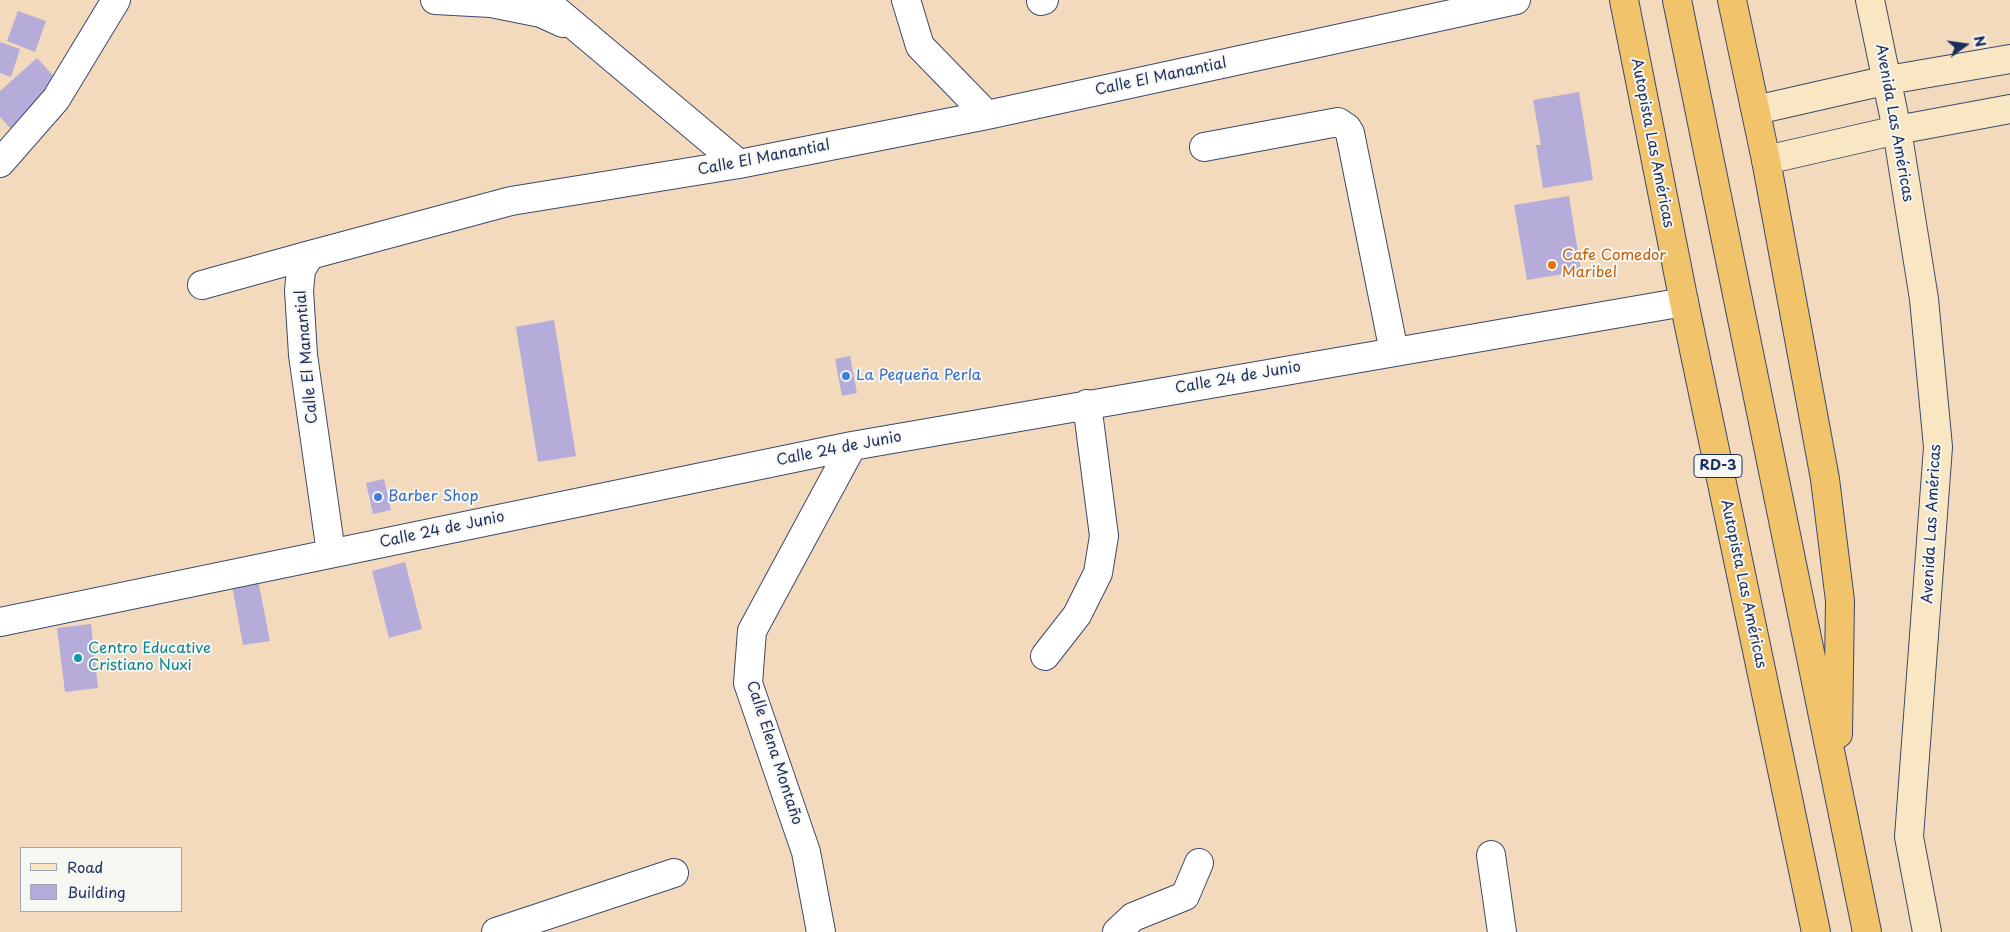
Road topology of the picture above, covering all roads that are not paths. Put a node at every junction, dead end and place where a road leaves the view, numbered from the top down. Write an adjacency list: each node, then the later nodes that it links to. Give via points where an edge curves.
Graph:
1 (116, 0): 19 (street, via 56,99)
2 (435, 0): 10 (street, via 491,3 541,13)
3 (544, 0): 10 (street)
4 (906, 0): 15 (street, via 920,46)
5 (1516, 0): 15 (street, Calle El Manantial)
6 (1624, 0): 23 (highway, Autopista Las Américas / RD-3)
7 (1677, 0): 30 (highway)
8 (1732, 0): 14 (highway)
9 (1870, 0): 12 (street, Avenida Las Américas)
10 (581, 32): 20 (street)
11 (2010, 59): 12 (street)
12 (1888, 80): 14 (street); 16 (street, Avenida Las Américas)
13 (2010, 109): 16 (street)
14 (1756, 110): 18 (highway)
15 (987, 115): 20 (street, Calle El Manantial)
16 (1898, 130): 18 (street); 40 (street, Avenida Las Américas, via 1924,299 1938,447 1909,838)
17 (1204, 147): 24 (street, via 1338,122 1347,128)
18 (1766, 160): 30 (highway, via 1825,478 1840,601)
19 (0, 163)
20 (739, 164): 21 (street, Calle El Manantial, via 511,201)
21 (310, 255): 22 (street); 27 (street, Calle El Manantial, via 301,270 301,327)
22 (202, 285)
23 (1684, 302): 24 (street, Calle 24 de Junio); 38 (highway, Autopista Las Américas / RD-3)
24 (1394, 352): 25 (street, Calle 24 de Junio)
25 (1087, 404): 26 (street, Calle 24 de Junio); 29 (street, via 1104,536 1098,573 1077,615)
26 (852, 446): 27 (street, Calle 24 de Junio); 35 (street, Calle Elena Montaño, via 752,631 748,683 806,852)
27 (331, 553): 28 (street, Calle 24 de Junio)
28 (0, 622)
29 (1045, 656)
30 (1838, 786): 39 (highway)
31 (1491, 855): 37 (street)
32 (1199, 863): 36 (street, via 1185,896 1133,917)
33 (674, 873): 34 (street)
34 (496, 932)
35 (821, 932)
36 (1117, 932)
37 (1502, 932)
38 (1816, 932)
39 (1867, 932)
40 (1927, 932)

